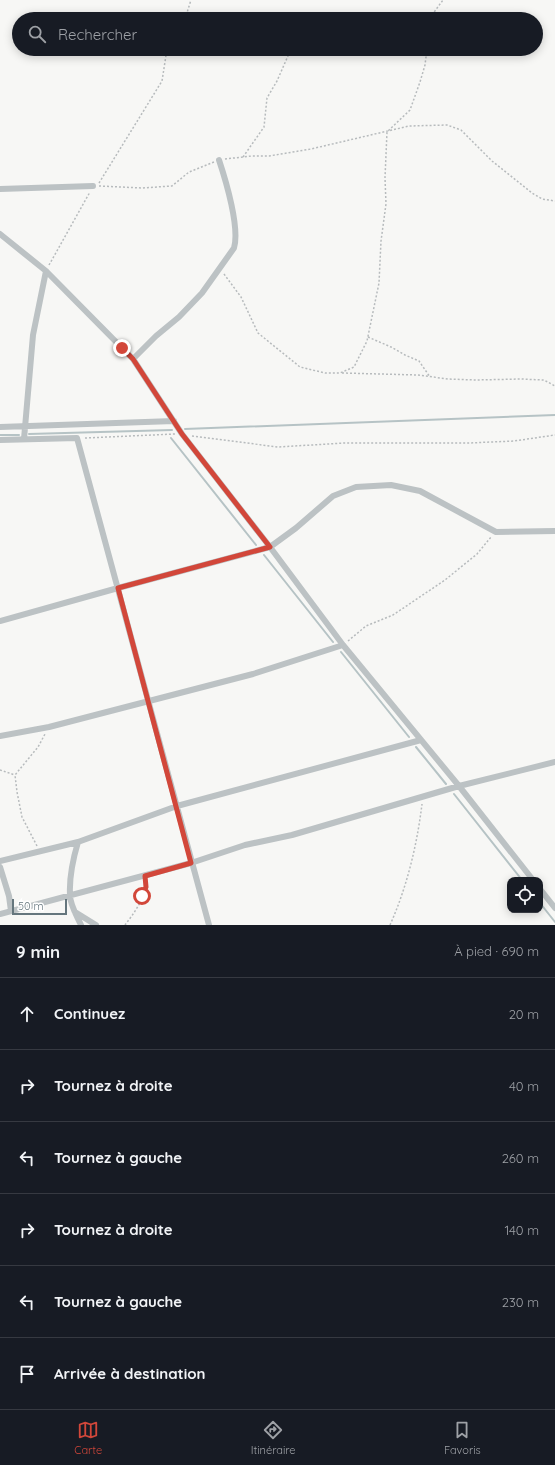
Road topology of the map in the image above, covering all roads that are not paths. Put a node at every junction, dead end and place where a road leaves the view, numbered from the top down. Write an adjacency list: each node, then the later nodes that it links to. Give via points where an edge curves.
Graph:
1 (219, 160): 6 (street, via 228,189 236,240 234,248 202,293)
2 (93, 186): 3 (street)
3 (0, 189)
4 (0, 234): 5 (street)
5 (46, 271): 6 (street); 8 (street, via 33,335)
6 (133, 359): 7 (street)
7 (174, 421): 8 (street); 13 (street)
8 (25, 426): 9 (street); 10 (street)
9 (0, 427)
10 (24, 439): 11 (street); 14 (street, via 77,438)
11 (0, 440)
12 (555, 532): 13 (street, via 496,532 420,491 391,485 356,487 333,496)
13 (270, 547): 14 (street); 16 (street)
14 (118, 588): 15 (street); 17 (street)
15 (0, 621)
16 (344, 645): 17 (street, via 253,674); 19 (street)
17 (148, 701): 18 (street, via 49,727); 22 (street)
18 (0, 736)
19 (421, 740): 21 (street); 22 (street)
20 (555, 762): 21 (street)
21 (459, 786): 25 (street, via 292,835 245,845); 27 (street)
22 (176, 806): 23 (street); 25 (street)
23 (78, 842): 24 (street); 29 (street, via 72,865)
24 (0, 861)
25 (191, 863): 29 (street); 36 (street)
26 (0, 867): 31 (street)
27 (531, 877)
28 (543, 893): 30 (street)
29 (70, 896): 31 (street); 32 (street)
30 (555, 908)
31 (11, 911): 33 (street)
32 (75, 912): 34 (street); 35 (street)
33 (0, 914)
34 (81, 925)
35 (96, 925)
36 (209, 925)

